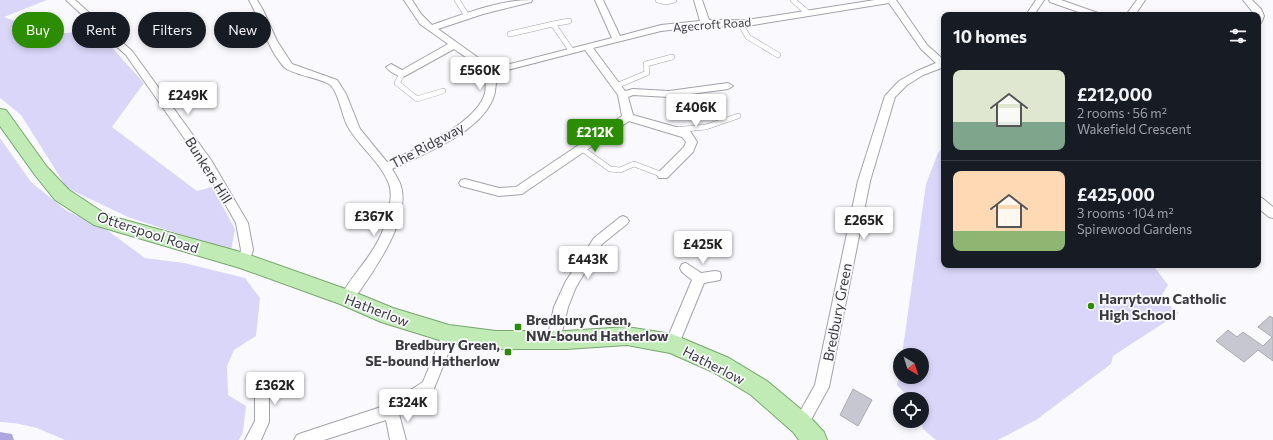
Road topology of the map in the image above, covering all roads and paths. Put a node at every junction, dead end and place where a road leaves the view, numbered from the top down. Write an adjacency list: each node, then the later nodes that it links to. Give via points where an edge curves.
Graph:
1 (70, 0): 56 (street, Bunkers Hill, via 129,53 206,163 242,223 247,250)
2 (253, 0): 50 (street, via 272,41 288,66 333,82 343,97 350,121)
3 (408, 0): 26 (street, via 417,15)
4 (457, 0): 21 (lane)
5 (528, 0): 21 (street)
6 (600, 0): 28 (street)
7 (658, 0): 8 (lane)
8 (674, 0)
9 (698, 0): 23 (street)
10 (793, 0): 20 (lane)
11 (892, 0): 20 (street, Agecroft Road); 34 (street, via 924,47)
12 (1040, 0): 16 (street)
13 (1053, 0): 17 (street)
14 (1141, 0): 18 (street)
15 (1247, 0): 19 (street)
16 (1032, 12)
17 (1087, 12)
18 (1132, 12)
19 (1258, 12)
20 (808, 14): 24 (street, Agecroft Road)
21 (467, 16): 26 (street)
22 (569, 21): 25 (lane)
23 (705, 23): 24 (street, Agecroft Road); 28 (street, Agecroft Road, via 661,28)
24 (740, 23): 32 (lane, via 748,37)
25 (553, 24): 27 (lane); 31 (lane)
26 (431, 28): 29 (street)
27 (510, 34)
28 (617, 39): 30 (street, Agecroft Road)
29 (454, 45): 37 (street, via 479,61); 38 (street)
30 (586, 46): 31 (street, Agecroft Road); 39 (street)
31 (571, 50): 37 (street, Agecroft Road)
32 (778, 55)
33 (672, 57): 39 (lane, via 646,64 647,73)
34 (941, 61)
35 (941, 64): 66 (street, Bredbury Green, via 920,73 890,96 864,181 822,387)
36 (391, 67): 38 (street)
37 (489, 72): 50 (street, The Ridgway, via 492,88 489,98 472,120 456,132)
38 (402, 74): 42 (lane, via 397,83 417,99)
39 (616, 86): 43 (street)
40 (728, 86): 41 (street)
41 (717, 88): 43 (street, via 669,94 633,92); 44 (street)
42 (443, 91)
43 (623, 95): 46 (street)
44 (723, 98)
45 (0, 114): 56 (main road, Otterspool Road, via 41,171 62,195 101,220)
46 (628, 116): 48 (street); 49 (street)
47 (738, 116): 48 (lane, via 710,126)
48 (674, 130): 51 (street, via 686,134 692,142 689,149)
49 (582, 148): 51 (lane, via 610,169 620,170 634,164); 52 (street, via 518,191 499,192)
50 (385, 168): 60 (street, via 395,185 396,201 392,223 384,245)
51 (663, 175)
52 (465, 183)
53 (1261, 204): 54 (street)
54 (1273, 214)
55 (623, 221): 62 (street, via 598,241 571,285 561,307)
56 (244, 261): 60 (main road, Hatherlow)
57 (686, 268): 59 (street)
58 (715, 276): 59 (street)
59 (699, 278): 63 (street)
60 (347, 298): 61 (main road, Hatherlow, via 389,316)
61 (449, 334): 62 (main road, Hatherlow, via 496,340); 65 (street, via 428,386)
62 (554, 340): 63 (main road, Hatherlow, via 627,336)
63 (672, 344): 66 (main road, Hatherlow, via 721,365 759,388)
64 (262, 388): 67 (street, via 262,422)
65 (391, 411): 68 (street); 69 (street)
66 (808, 432)
67 (253, 440)
68 (302, 440)
69 (398, 440)

